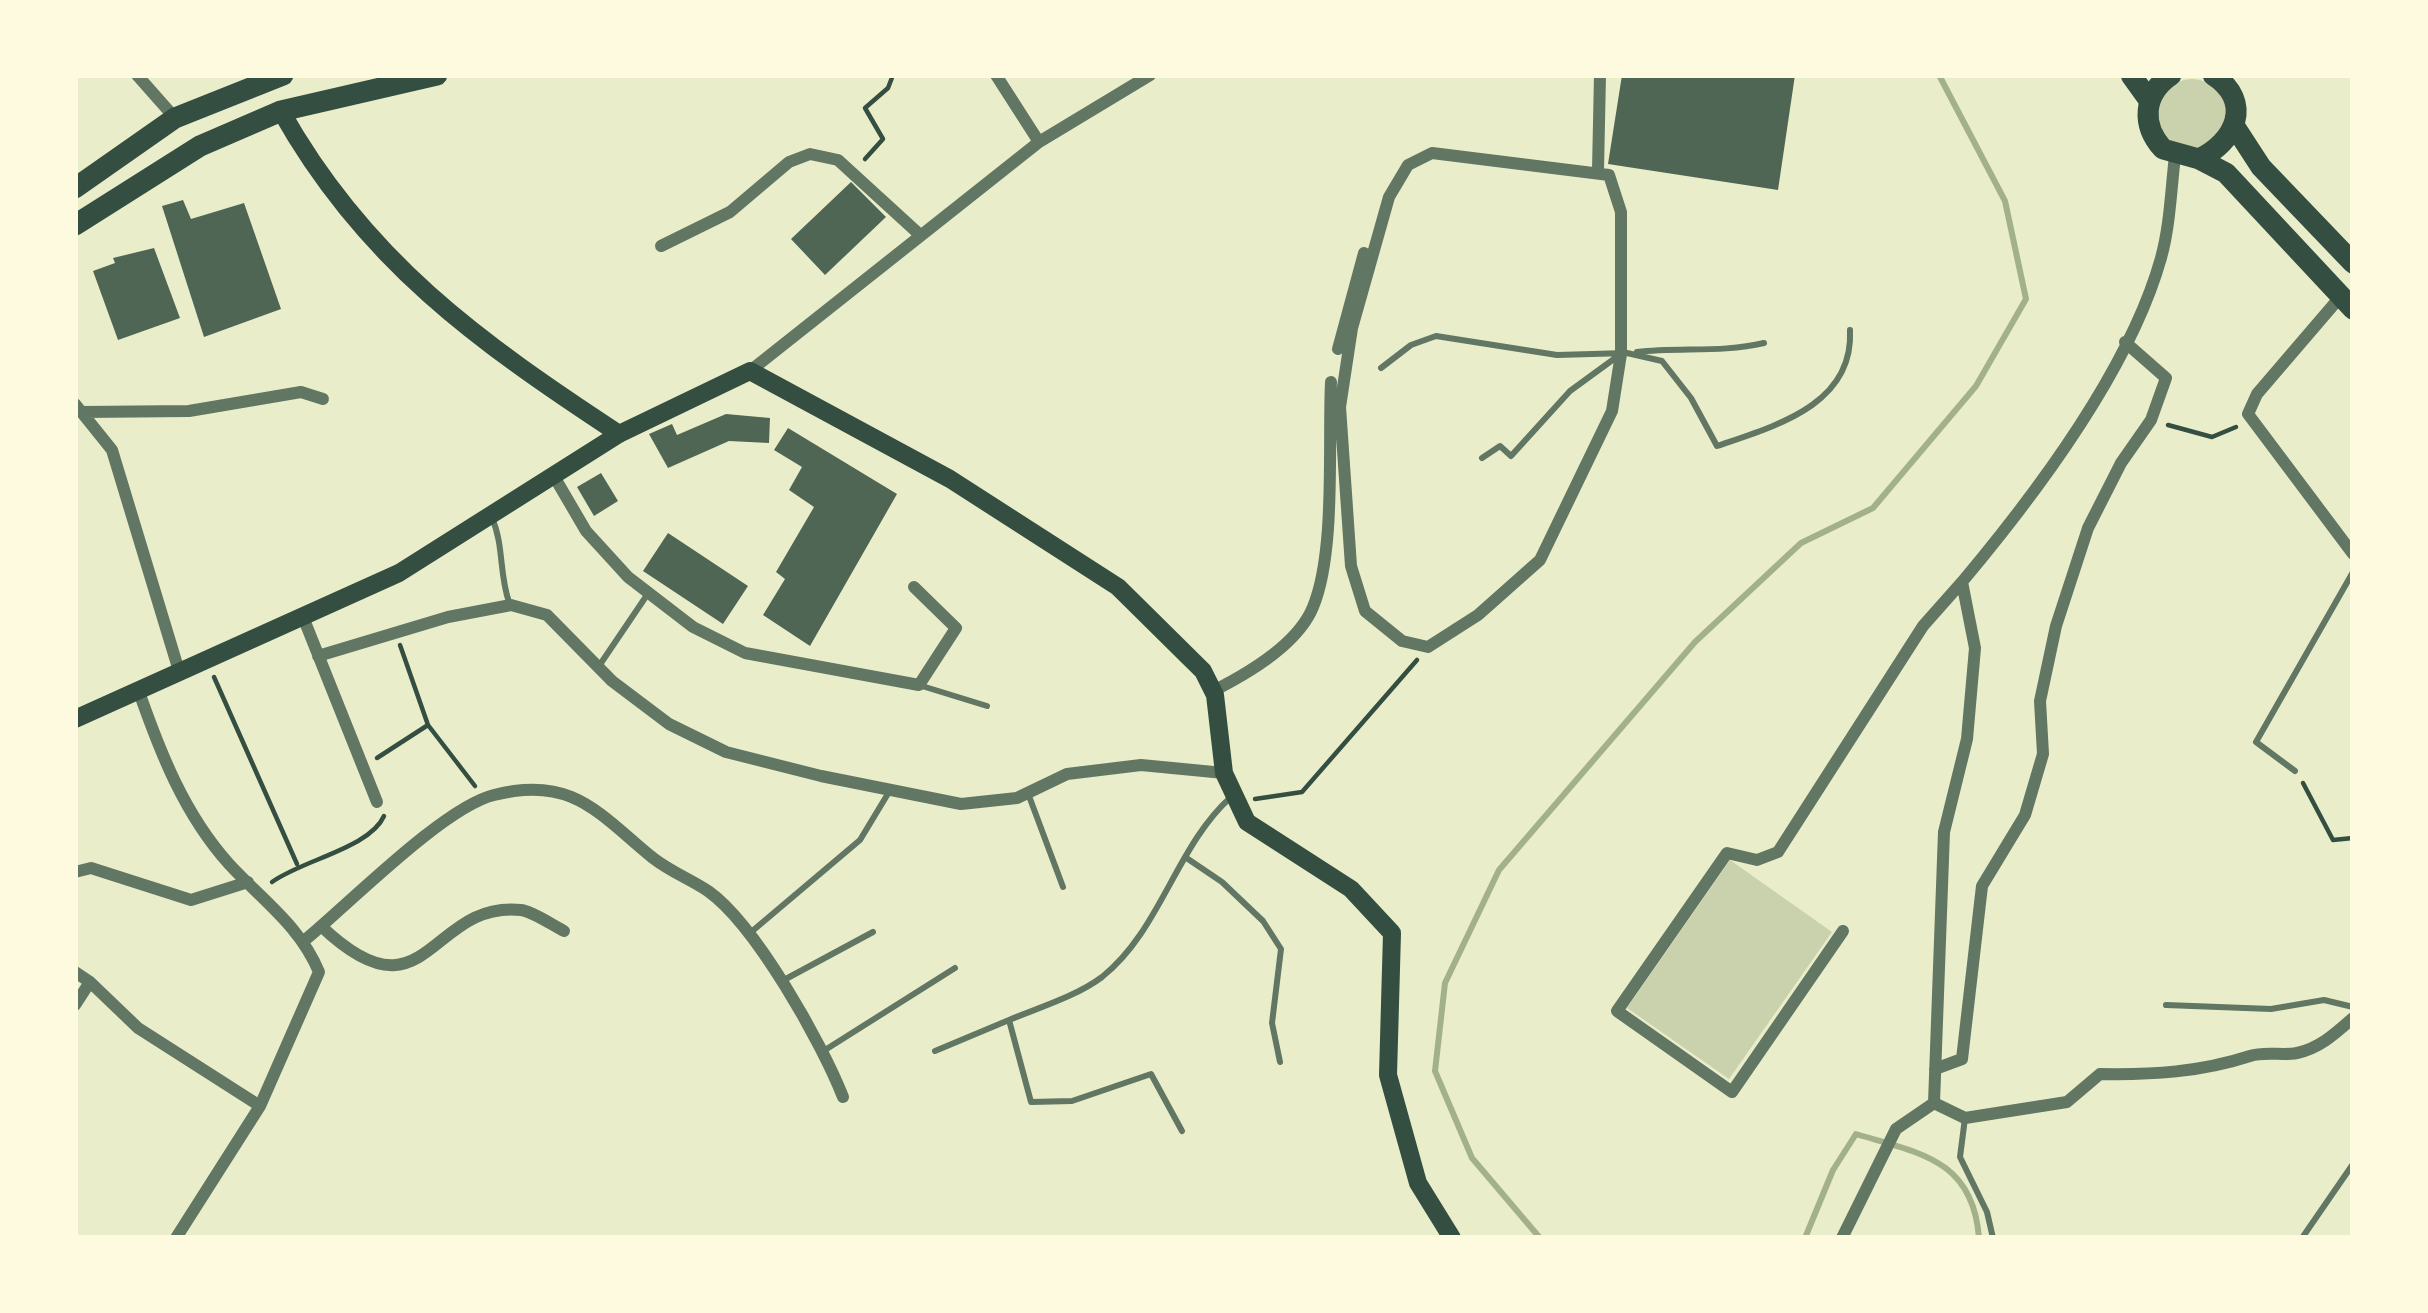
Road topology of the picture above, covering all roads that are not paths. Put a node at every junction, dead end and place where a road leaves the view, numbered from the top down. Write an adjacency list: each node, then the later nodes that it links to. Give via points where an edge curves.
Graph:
1 (137, 75): 12 (street)
2 (283, 75): 12 (main road)
3 (437, 75): 11 (main road)
4 (996, 75): 14 (street)
5 (1150, 75): 14 (street)
6 (1600, 75): 18 (street)
7 (2131, 75): 10 (main road)
8 (2171, 75): 10 (main road)
9 (2213, 75): 13 (main road, via 2235,101)
10 (2149, 100): 15 (main road, via 2154,140)
11 (281, 111): 20 (main road, via 200,146); 35 (main road, via 358,225 416,288)
12 (175, 118): 19 (main road)
13 (2235, 127): 16 (main road, via 2221,149); 23 (main road, via 2261,167)
14 (1039, 142): 21 (street)
15 (2175, 156): 16 (main road); 26 (street, via 2161,258)
16 (2199, 159): 24 (main road, via 2226,173)
17 (1406, 168): 18 (street, via 1432,153); 28 (street, via 1392,176); 29 (street, via 1360,293 1340,406 1352,566 1365,611 1402,641 1428,647 1540,560 1612,411)
18 (1598, 170): 29 (street, via 1618,190 1622,212)
19 (75, 188)
20 (75, 225)
21 (919, 234): 22 (street, via 838,160 810,154 730,212); 31 (street)
22 (661, 246)
23 (2353, 263)
24 (2347, 303): 39 (street, via 2257,394 2248,414)
25 (1850, 330): 29 (lane, via 1851,354 1819,404 1717,446 1662,361)
26 (2125, 342): 41 (street); 82 (street, via 2166,377 2082,548 2041,701 2043,754 2025,814 1982,886 1962,1059)
27 (1764, 343): 29 (lane)
28 (1338, 349)
29 (1624, 353): 30 (lane, via 1558,356 1436,336); 36 (lane, via 1570,392 1511,456 1500,446)
30 (1381, 368)
31 (750, 371): 35 (main road); 51 (main road, via 950,478 1118,587 1203,671)
32 (1331, 382): 51 (street, via 1327,524 1312,610 1276,651)
33 (323, 399): 34 (street, via 301,392 189,411)
34 (79, 408): 48 (street, via 112,450)
35 (619, 434): 37 (main road)
36 (1483, 458)
37 (555, 478): 38 (main road); 43 (street, via 586,531)
38 (492, 518): 44 (lane); 45 (main road)
39 (2353, 554)
40 (2353, 572): 54 (lane, via 2256,742)
41 (1962, 582): 66 (street, via 1923,626 1778,852 1757,860 1727,853 1617,1011 1732,1092); 82 (street, via 1976,648 1967,740 1945,832)
42 (914, 587): 49 (street, via 956,628)
43 (648, 593): 47 (lane); 49 (street, via 745,653)
44 (511, 605): 46 (street); 47 (street, via 548,615)
45 (303, 617): 46 (street); 48 (main road)
46 (318, 656): 59 (street)
47 (598, 666): 56 (street, via 669,724 726,752)
48 (179, 670): 50 (main road)
49 (919, 685): 52 (lane)
50 (138, 689): 53 (main road); 62 (street, via 167,772 226,861)
51 (1213, 691): 55 (main road)
52 (987, 706)
53 (75, 719)
54 (2295, 771)
55 (1224, 773): 57 (street, via 1141,765 1067,774); 58 (main road)
56 (889, 791): 57 (street, via 961,805); 68 (lane, via 860,840)
57 (1028, 793): 63 (lane)
58 (1236, 798): 60 (lane, via 1203,822); 90 (main road, via 1247,822 1351,889 1392,933 1388,1075 1418,1183)
59 (377, 802)
60 (1184, 857): 78 (lane, via 1102,977); 81 (lane, via 1250,908 1281,949 1272,1023)
61 (75, 872): 62 (street, via 91,868 191,900)
62 (253, 887): 69 (street)
63 (1063, 887)
64 (321, 926): 65 (street, via 376,967 404,966 485,916 522,910); 68 (street, via 440,825 484,799 549,787 586,801 675,875 710,892); 69 (street)
65 (564, 931)
66 (1844, 931)
67 (873, 932): 73 (lane)
68 (748, 935): 73 (street)
69 (305, 940): 85 (street, via 319,972)
70 (955, 968): 79 (lane)
71 (75, 972): 72 (street)
72 (90, 982): 74 (street); 85 (street, via 138,1028)
73 (779, 982): 79 (street)
74 (75, 1005)
75 (2166, 1005): 76 (lane, via 2271,1009 2324,1000)
76 (2353, 1007)
77 (2353, 1018): 86 (street, via 2297,1053 2152,1075 2101,1074 2068,1102)
78 (1009, 1020): 80 (lane); 87 (lane, via 1031,1102 1072,1101 1151,1074)
79 (825, 1051): 83 (street)
80 (934, 1052)
81 (1280, 1061)
82 (1935, 1069): 84 (street)
83 (843, 1096)
84 (1934, 1103): 86 (street); 91 (street, via 1896,1129)
85 (260, 1106): 89 (street)
86 (1965, 1118): 92 (lane, via 1960,1157)
87 (1182, 1132)
88 (2353, 1164): 93 (lane)
89 (176, 1238)
90 (1452, 1238)
91 (1842, 1238)
92 (1993, 1238)
93 (2302, 1238)

